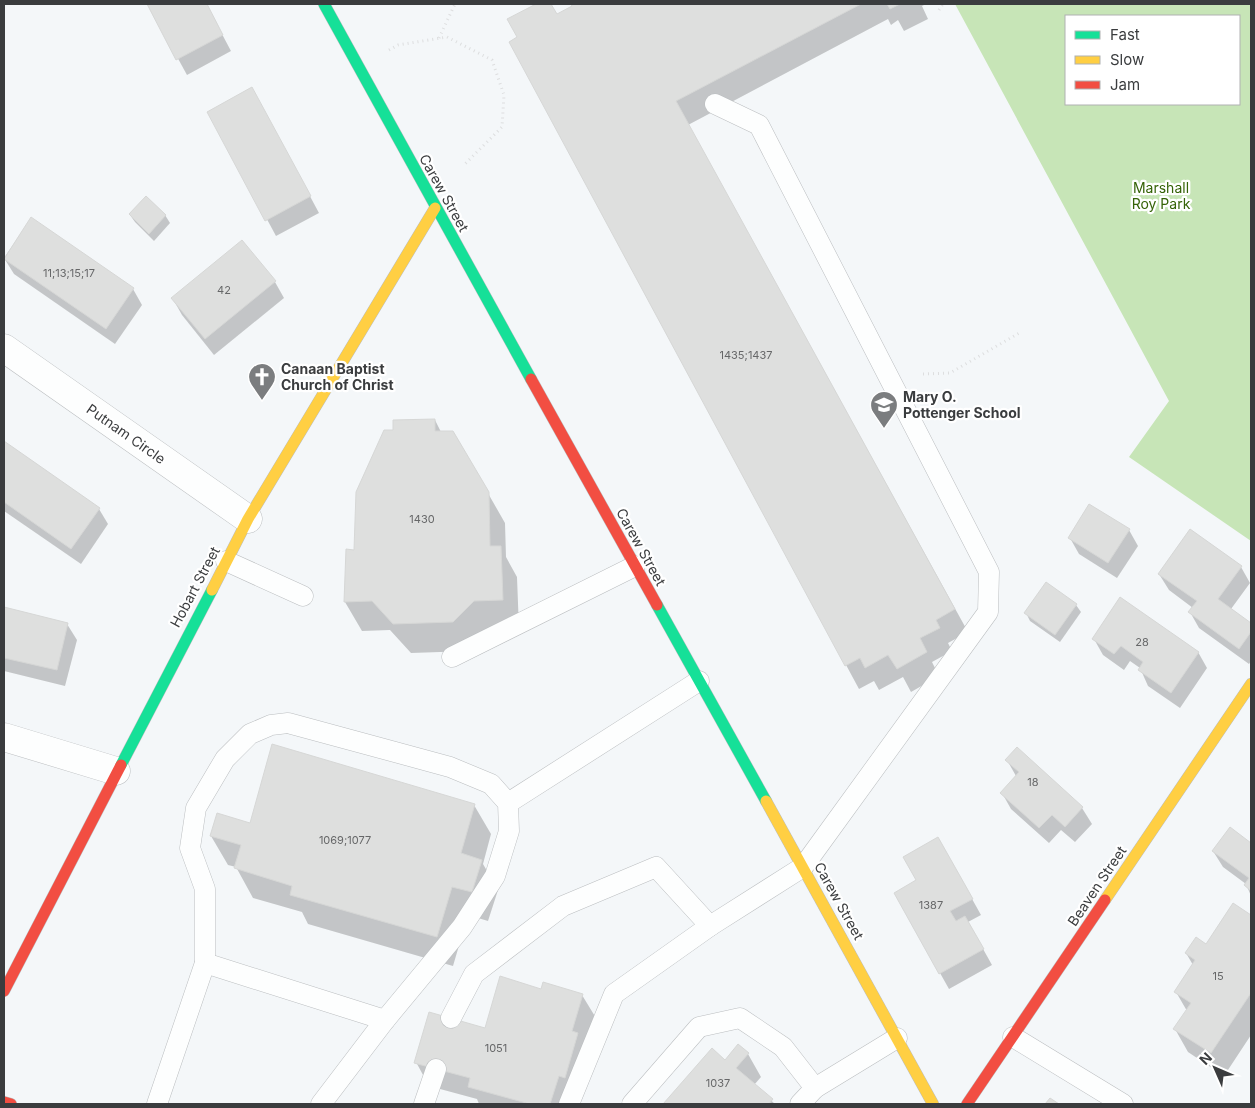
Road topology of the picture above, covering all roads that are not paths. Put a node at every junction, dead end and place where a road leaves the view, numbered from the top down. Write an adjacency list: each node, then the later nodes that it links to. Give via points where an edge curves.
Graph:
1 (324, 4): 3 (street, Carew Street)
2 (715, 104): 15 (lane, via 759,124 989,572 988,612)
3 (435, 208): 5 (street, Hobart Street); 7 (street, Carew Street)
4 (4, 348): 5 (street, Putnam Circle)
5 (248, 519): 6 (street, Hobart Street)
6 (226, 561): 8 (lane); 13 (street, Hobart Street)
7 (635, 566): 9 (lane); 10 (street, Carew Street)
8 (303, 596)
9 (452, 657)
10 (699, 681): 14 (lane); 15 (street, Carew Street)
11 (1251, 684): 21 (street, Beaven Street)
12 (4, 737): 13 (street)
13 (116, 771): 18 (street, Hobart Street)
14 (508, 802): 17 (lane, via 492,784 450,767 288,723 271,725 250,734 225,759 196,808 190,848 205,889); 20 (lane, via 509,831 495,876 462,927)
15 (803, 867): 16 (lane); 22 (street, Carew Street)
16 (710, 926): 19 (lane, via 656,866 563,906 474,974); 30 (lane, via 614,994)
17 (205, 963): 20 (lane); 27 (lane)
18 (4, 991)
19 (451, 1018)
20 (385, 1020): 28 (lane)
21 (1013, 1037): 34 (street, Beaven Street); 35 (lane)
22 (897, 1038): 24 (lane); 33 (street, Carew Street)
23 (436, 1069): 29 (lane)
24 (815, 1088): 31 (lane, via 782,1047 740,1018 699,1027); 32 (lane)
25 (4, 1102): 26 (street)
26 (11, 1104)
27 (157, 1104)
28 (321, 1104)
29 (424, 1104)
30 (569, 1104)
31 (632, 1104)
32 (800, 1104)
33 (933, 1104)
34 (967, 1104)
35 (1123, 1104)

